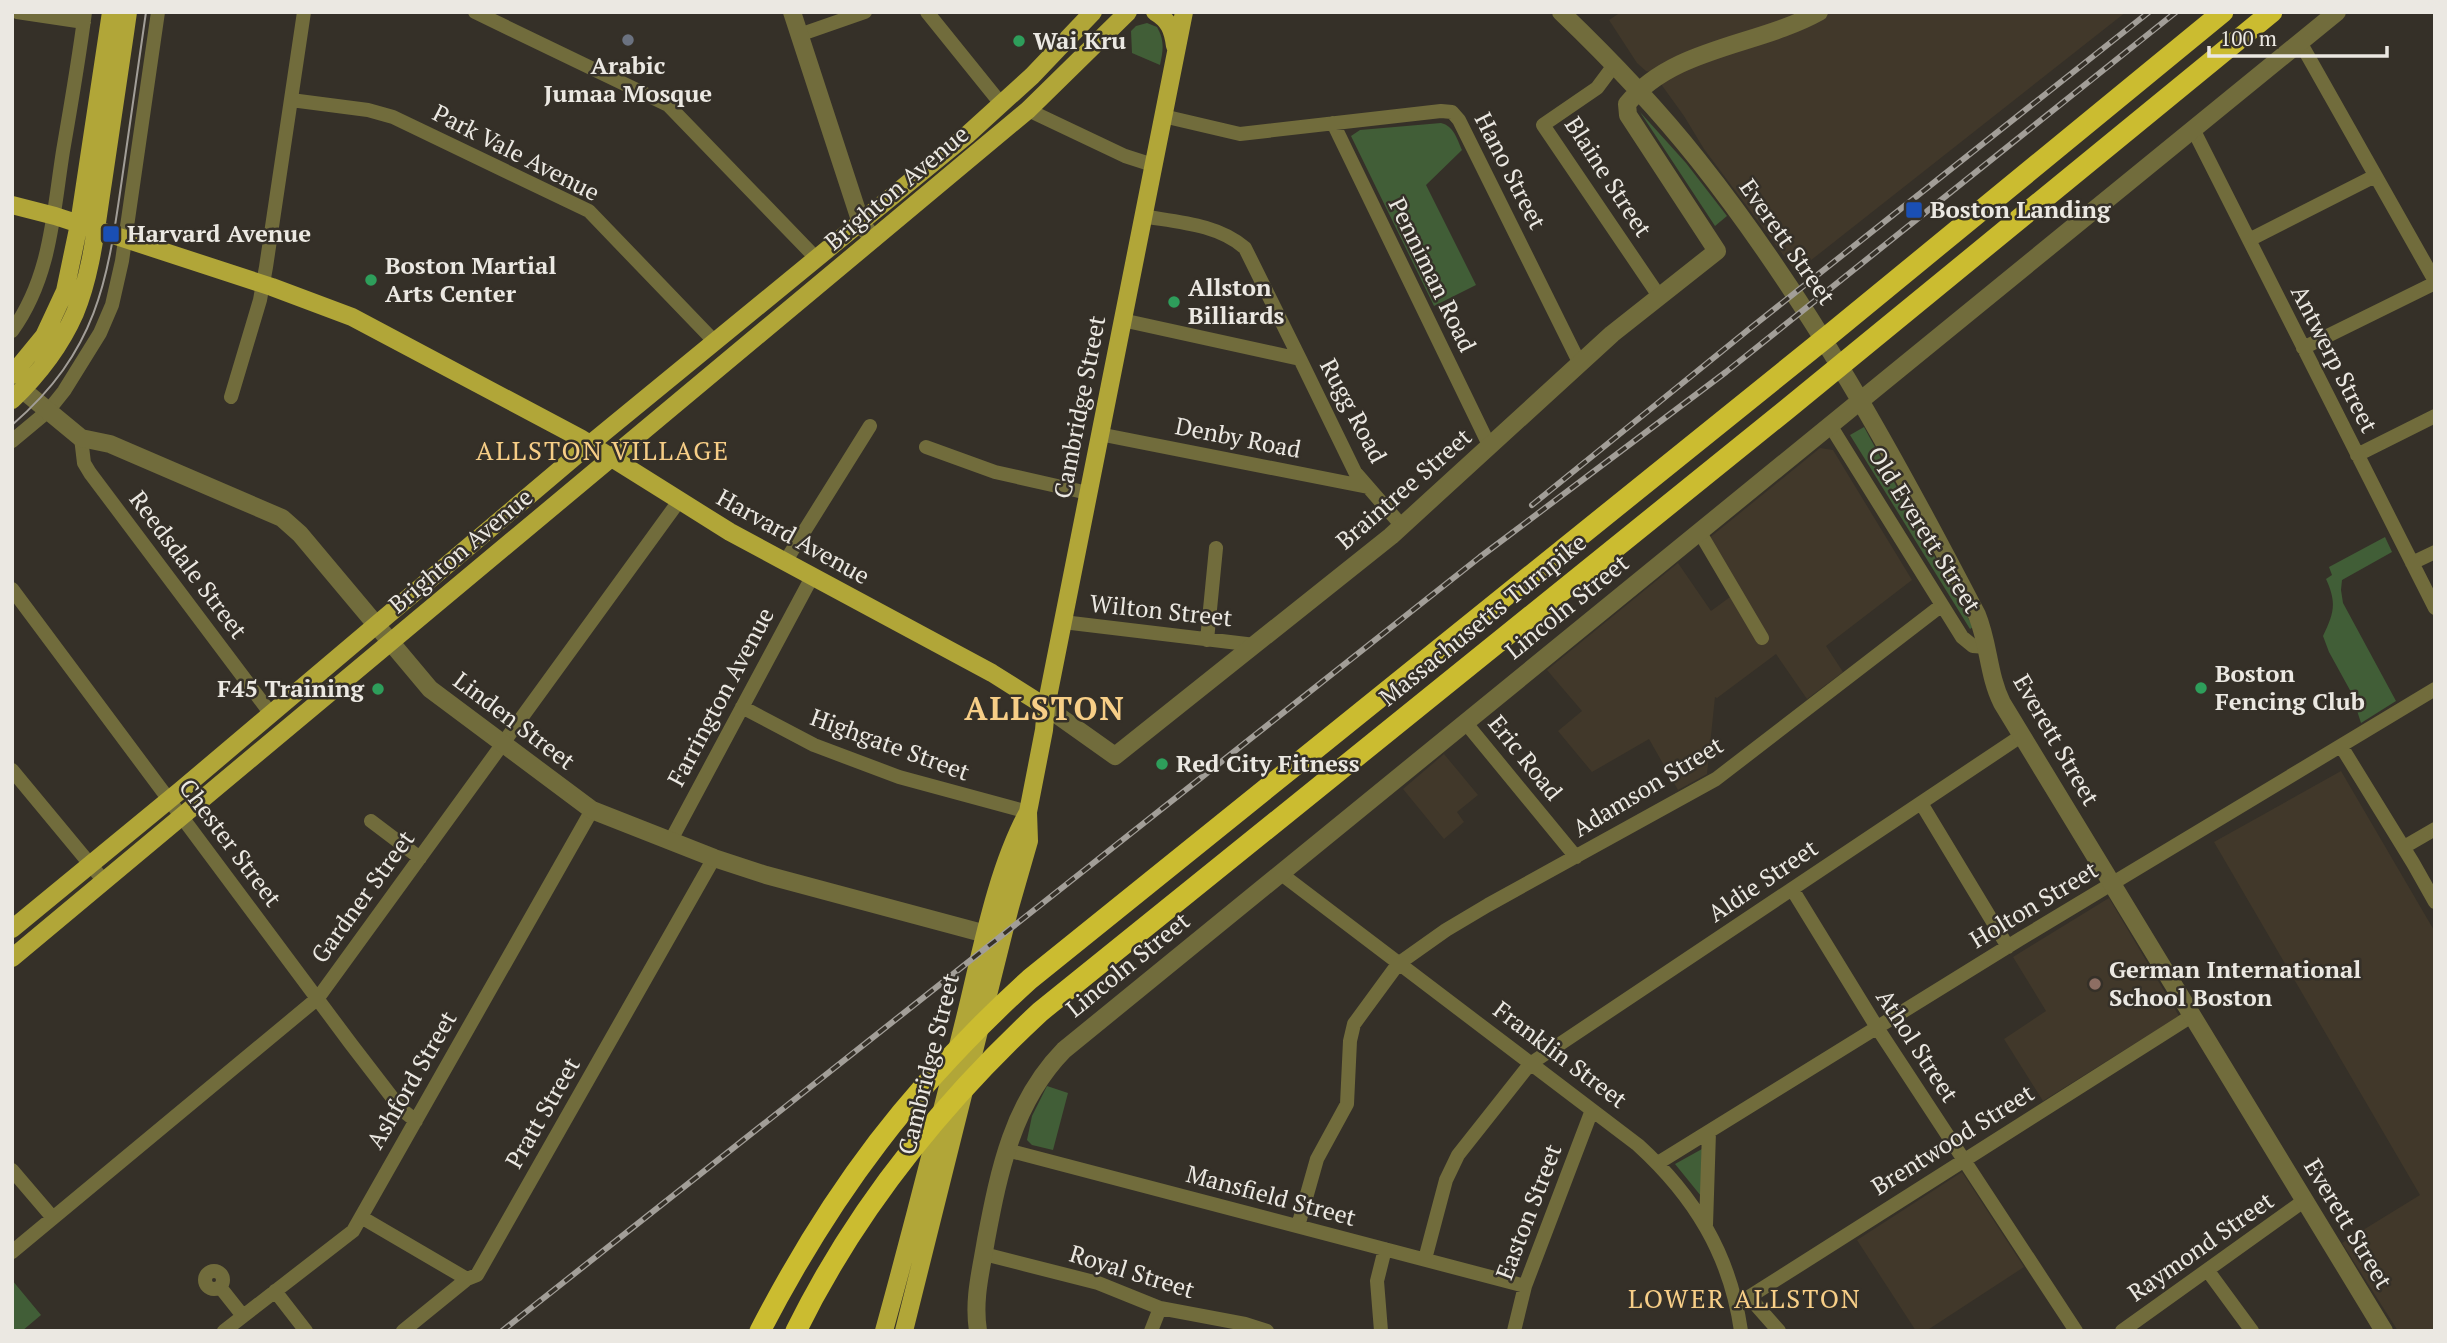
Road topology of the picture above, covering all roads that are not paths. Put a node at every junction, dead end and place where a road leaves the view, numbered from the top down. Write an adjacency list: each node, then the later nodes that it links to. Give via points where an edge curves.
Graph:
1 (17, 12): 19 (street)
2 (111, 12): 37 (main road)
3 (128, 12): 37 (main road)
4 (158, 12): 38 (street)
5 (304, 12): 25 (street)
6 (475, 12): 41 (street, via 668,105)
7 (792, 12): 20 (street)
8 (865, 12): 20 (street)
9 (927, 12): 26 (street)
10 (1093, 12): 26 (main road, Brighton Avenue)
11 (1155, 12): 22 (main road, via 1173,32)
12 (1184, 12): 22 (main road, Cambridge Street)
13 (1561, 12): 23 (street, Everett Street)
14 (1819, 12): 24 (street, via 1762,37 1692,58)
15 (2223, 12): 133 (highway, Massachusetts Turnpike, via 1030,979 906,1104)
16 (2272, 12): 151 (highway, Massachusetts Turnpike, via 1040,1012 954,1098 907,1155 844,1245)
17 (2337, 12): 21 (street, Lincoln Street)
18 (1129, 13): 27 (main road, Brighton Avenue)
19 (85, 17): 34 (street)
20 (799, 35): 36 (street)
21 (2300, 42): 30 (street, Lincoln Street); 32 (street)
22 (1175, 54): 28 (main road, Cambridge Street)
23 (1615, 64): 24 (street, Everett Street); 44 (street, Blaine Street, via 1597,88 1543,124)
24 (1640, 91): 44 (street, Braintree Street, via 1627,104 1628,115 1717,251); 84 (street, Everett Street, via 1741,216 1811,318 1977,615)
25 (291, 100): 43 (street); 47 (street, Park Vale Avenue, via 393,117 589,211)
26 (1002, 104): 36 (main road, Brighton Avenue)
27 (1028, 110): 31 (street); 39 (main road, Brighton Avenue)
28 (1163, 116): 29 (street, Hano Street, via 1240,134); 31 (main road, Cambridge Street)
29 (1332, 123): 50 (street, Hano Street, via 1441,111 1458,116); 62 (street, Penniman Road)
30 (2193, 130): 40 (street, Antwerp Street); 55 (street, Lincoln Street)
31 (1153, 165): 35 (main road, Cambridge Street)
32 (2375, 176): 40 (street); 42 (street)
33 (12, 205): 34 (main road, Harvard Avenue)
34 (55, 216): 37 (main road, Harvard Avenue); 46 (street, via 41,277)
35 (1142, 216): 45 (main road, Cambridge Street); 49 (street, via 1218,231 1245,248)
36 (861, 223): 39 (street); 41 (main road, Brighton Avenue)
37 (87, 227): 38 (main road, Harvard Avenue); 51 (main road, via 85,285 75,312 53,353)
38 (125, 239): 43 (main road, Harvard Avenue); 53 (street, via 112,305 100,333)
39 (873, 239): 64 (main road, Brighton Avenue)
40 (2249, 240): 48 (street, Antwerp Street)
41 (817, 258): 47 (main road, Brighton Avenue)
42 (2435, 282): 48 (street)
43 (263, 285): 52 (street); 60 (main road, Harvard Avenue, via 352,317)
44 (1659, 296): 50 (street, Braintree Street)
45 (1122, 320): 49 (street, Rugg Road); 57 (main road, Cambridge Street)
46 (12, 331)
47 (715, 342): 60 (main road, Brighton Avenue)
48 (2303, 348): 63 (street, Antwerp Street)
49 (1300, 359): 65 (street, Rugg Road, via 1355,472)
50 (1580, 364): 62 (street, Braintree Street)
51 (15, 387): 53 (street)
52 (231, 397)
53 (48, 411): 58 (street); 59 (street)
54 (2435, 416): 63 (street)
55 (1830, 425): 69 (street, Lincoln Street); 76 (street, Old Everett Street)
56 (870, 426): 72 (street)
57 (1100, 434): 65 (street, Denby Road); 66 (main road, Cambridge Street)
58 (82, 438): 79 (street, Linden Street, via 110,444 282,518); 88 (street, Reedsdale Street, via 81,452 90,473)
59 (12, 441)
60 (590, 444): 64 (main road, Harvard Avenue); 79 (main road, Brighton Avenue)
61 (926, 447): 66 (street, via 995,472)
62 (1490, 447): 68 (street, Braintree Street)
63 (2357, 455): 73 (street, Antwerp Street)
64 (611, 457): 67 (main road, Harvard Avenue); 82 (main road, Brighton Avenue)
65 (1368, 487): 68 (street, Rugg Road)
66 (1088, 493): 78 (main road, Cambridge Street)
67 (679, 501): 72 (main road, Harvard Avenue); 91 (street, Gardner Street)
68 (1402, 526): 83 (street, Braintree Street)
69 (1699, 531): 80 (street); 89 (street, Lincoln Street)
70 (1216, 548): 81 (street)
71 (2435, 552): 73 (street)
72 (785, 562): 74 (main road, Harvard Avenue)
73 (2412, 564): 77 (street, Antwerp Street)
74 (812, 576): 86 (main road, Harvard Avenue); 87 (street, Farrington Avenue)
75 (12, 589): 94 (street, Chester Street)
76 (1942, 605): 84 (street, Old Everett Street, via 1967,643); 103 (street, Adamson Street, via 1716,779)
77 (2435, 608)
78 (1063, 622): 81 (street, Wilton Street); 86 (main road, Cambridge Street)
79 (376, 625): 82 (street, Linden Street); 88 (main road, Brighton Avenue)
80 (1762, 638)
81 (1207, 639): 83 (street, Wilton Street)
82 (390, 643): 91 (street, Linden Street, via 440,698); 98 (main road, Brighton Avenue)
83 (1255, 645): 86 (street, Braintree Street, via 1115,756)
84 (1986, 647): 90 (street, Everett Street, via 1995,689)
85 (2435, 689): 92 (street, Holton Street)
86 (1046, 707): 97 (main road, Cambridge Street)
87 (742, 708): 97 (street, Highgate Street, via 814,745 899,777); 101 (street, Farrington Avenue)
88 (271, 714): 94 (main road, Brighton Avenue)
89 (1465, 722): 103 (street, Eric Road); 107 (street, Lincoln Street)
90 (2021, 736): 95 (street, Aldie Street); 109 (street, Everett Street)
91 (503, 744): 96 (street, Linden Street); 104 (street, Gardner Street)
92 (2341, 746): 102 (street); 109 (street, Holton Street)
93 (12, 771): 106 (street)
94 (169, 800): 98 (street, Chester Street); 106 (main road, Brighton Avenue)
95 (1921, 803): 110 (street, Aldie Street); 114 (street)
96 (592, 810): 101 (street, Linden Street); 122 (street, Ashford Street)
97 (1028, 812): 113 (main road, Cambridge Street); 153 (main road, Cambridge Street, via 1029,841)
98 (181, 817): 108 (main road, Brighton Avenue); 117 (street, Chester Street)
99 (371, 821): 104 (street)
100 (2435, 829): 102 (street)
101 (671, 840): 105 (street, Linden Street)
102 (2404, 847): 111 (street)
103 (1576, 856): 116 (street, Adamson Street, via 1446,930)
104 (420, 858): 117 (street, Gardner Street)
105 (714, 858): 113 (street, Linden Street, via 811,888); 139 (street, Pratt Street, via 480,1271)
106 (90, 864): 108 (street); 112 (main road, Brighton Avenue)
107 (1280, 873): 116 (street, Franklin Street); 124 (street, Lincoln Street, via 1064,1050 1021,1108)
108 (104, 881): 115 (main road, Brighton Avenue)
109 (2113, 883): 114 (street, Holton Street); 118 (street, Everett Street)
110 (1792, 889): 119 (street, Athol Street); 120 (street, Aldie Street)
111 (2435, 902)
112 (12, 929)
113 (984, 930): 152 (main road, Cambridge Street)
114 (2008, 947): 119 (street, Holton Street)
115 (13, 956)
116 (1398, 964): 120 (street, Franklin Street); 131 (street, Adamson Street, via 1354,1024 1347,1104 1318,1159)
117 (318, 998): 122 (street, Chester Street, via 401,1109); 130 (street, Gardner Street)
118 (2193, 1015): 125 (street, Brentwood Street); 128 (street, Everett Street)
119 (1878, 1029): 123 (street, Holton Street); 125 (street, Athol Street)
120 (1530, 1064): 121 (street, Franklin Street); 137 (street, Aldie Street, via 1458,1155 1446,1180)
121 (1592, 1111): 126 (street, Franklin Street); 140 (street, Easton Street)
122 (416, 1121): 129 (street, Ashford Street)
123 (1709, 1132): 126 (street, Holton Street); 132 (street)
124 (1007, 1150): 131 (street, Mansfield Street); 136 (street, Lincoln Street)
125 (1965, 1160): 143 (street, Brentwood Street); 161 (street, Athol Street)
126 (1658, 1163): 132 (street, Franklin Street)
127 (12, 1170): 130 (street)
128 (2305, 1200): 138 (street, Raymond Street); 164 (street, Everett Street)
129 (360, 1217): 139 (street); 142 (street, Ashford Street, via 348,1236)
130 (53, 1218): 135 (street, Gardner Street)
131 (1298, 1226): 134 (street, Mansfield Street)
132 (1706, 1226): 143 (street, Franklin Street)
133 (812, 1236): 149 (highway, Massachusetts Turnpike); 150 (highway)
134 (1385, 1249): 137 (street, Mansfield Street); 157 (street, via 1377,1281)
135 (12, 1252)
136 (984, 1254): 144 (street, Royal Street, via 1098,1283); 154 (street, Lincoln Street, via 976,1301)
137 (1425, 1259): 140 (street, Mansfield Street)
138 (2208, 1271): 162 (street, Raymond Street); 163 (street)
139 (467, 1279): 148 (street, Pratt Street)
140 (1525, 1286): 158 (street, Easton Street)
141 (220, 1287): 145 (street)
142 (275, 1291): 145 (street, Ashford Street); 147 (street)
143 (1743, 1298): 159 (street, Franklin Street); 160 (street)
144 (1160, 1308): 155 (street); 156 (street, Royal Street)
145 (243, 1316): 146 (street, Ashford Street)
146 (224, 1331)
147 (306, 1331)
148 (403, 1331)
149 (760, 1331)
150 (771, 1331)
151 (796, 1331)
152 (884, 1331)
153 (904, 1331)
154 (978, 1331)
155 (1151, 1331)
156 (1267, 1331)
157 (1381, 1331)
158 (1514, 1331)
159 (1741, 1331)
160 (1779, 1331)
161 (2076, 1331)
162 (2122, 1331)
163 (2252, 1331)
164 (2384, 1331)

